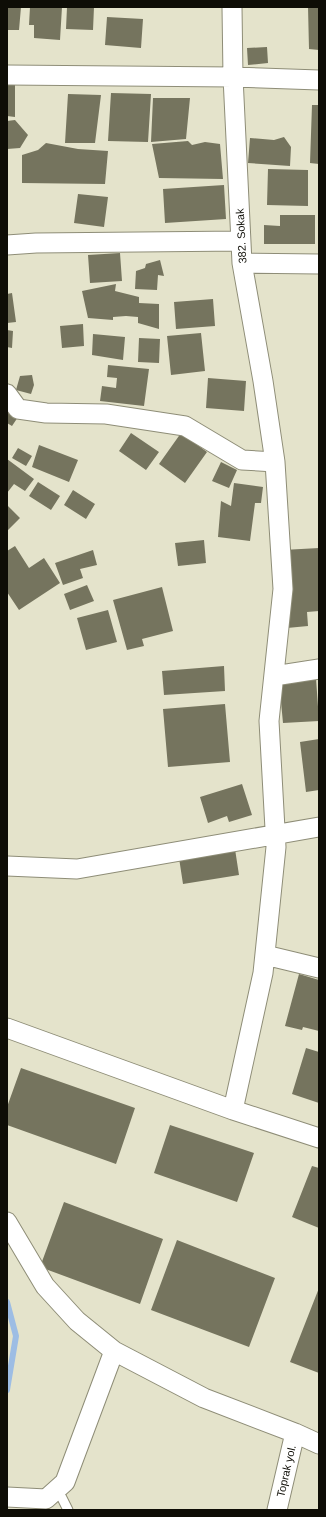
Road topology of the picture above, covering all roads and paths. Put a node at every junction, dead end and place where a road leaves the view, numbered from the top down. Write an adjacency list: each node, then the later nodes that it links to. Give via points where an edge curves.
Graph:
1 (232, 7): 3 (street, 382. Sokak)
2 (7, 75): 3 (street)
3 (233, 77): 4 (street); 5 (street, 382. Sokak)
4 (319, 80)
5 (241, 241): 6 (street); 7 (street, 382. Sokak)
6 (7, 245)
7 (242, 264): 8 (street); 10 (street, 382. Sokak)
8 (319, 264)
9 (7, 394): 10 (street, via 18,409 106,414 185,426 242,460)
10 (275, 462): 12 (street, 382. Sokak, via 283,590)
11 (319, 669): 12 (street)
12 (274, 676): 14 (street, 382. Sokak, via 269,720)
13 (319, 826): 14 (street)
14 (275, 834): 15 (street, via 77,869); 16 (street, 382. Sokak, via 276,847)
15 (7, 866)
16 (265, 955): 17 (street); 19 (street, 382. Sokak)
17 (319, 968)
18 (7, 1028): 19 (street)
19 (233, 1110): 20 (street)
20 (319, 1138)
21 (7, 1222): 22 (street, via 45,1286 77,1321)
22 (114, 1351): 23 (street, via 204,1398); 25 (street, via 65,1482)
23 (295, 1433): 24 (street); 28 (street, Toprak yol.)
24 (319, 1444)
25 (55, 1491): 26 (street, via 46,1499); 27 (lane)
26 (9, 1497)
27 (68, 1510)
28 (277, 1510)

